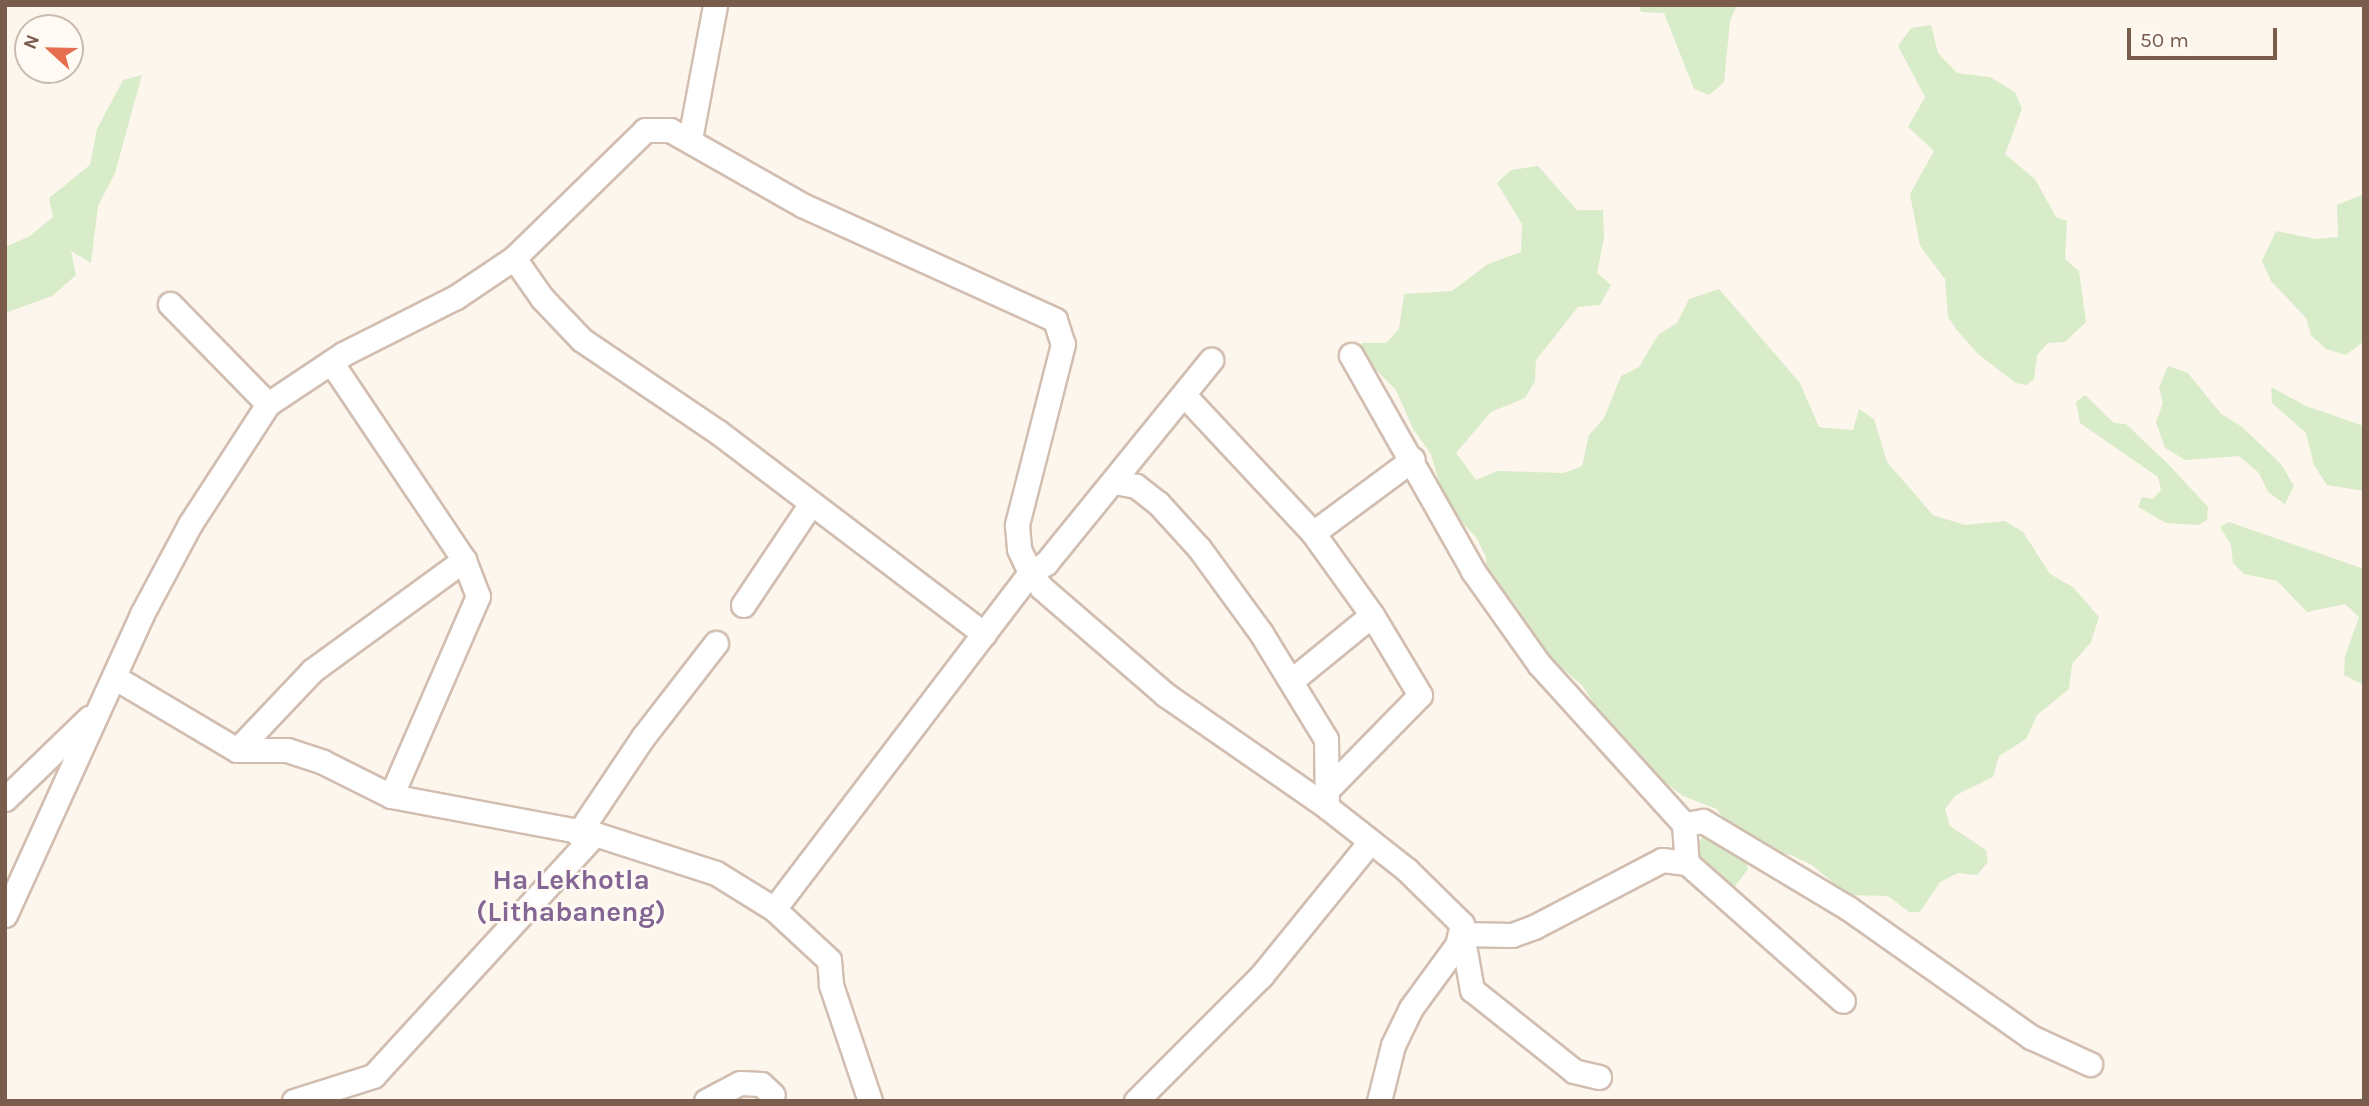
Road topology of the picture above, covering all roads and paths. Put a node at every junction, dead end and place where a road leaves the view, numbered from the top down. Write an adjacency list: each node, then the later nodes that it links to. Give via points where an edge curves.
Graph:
1 (715, 5): 2 (street)
2 (690, 139): 3 (street, via 670,130 645,130); 15 (street, via 802,205 1055,320 1063,344 1017,526 1019,549)
3 (514, 258): 7 (street, via 456,297); 12 (street, via 542,298 582,340 718,432)
4 (170, 304): 9 (street)
5 (1351, 355): 10 (street)
6 (1211, 360): 8 (street)
7 (331, 362): 9 (street); 14 (street)
8 (1185, 396): 11 (street); 13 (street)
9 (268, 404): 20 (street, via 190,524)
10 (1413, 459): 13 (street); 27 (street, via 1418,478 1473,571 1539,664)
11 (1114, 482): 15 (street, via 1046,563); 21 (street, via 1136,486 1158,503 1199,548)
12 (810, 505): 16 (street); 18 (street)
13 (1313, 533): 17 (street)
14 (464, 561): 23 (street, via 313,670); 24 (street, via 478,596)
15 (1030, 573): 18 (street); 26 (street, via 1166,695)
16 (743, 605)
17 (1372, 615): 21 (street); 26 (street, via 1420,695)
18 (984, 634): 31 (street)
19 (716, 643): 28 (street, via 643,737)
20 (114, 677): 22 (street); 23 (street)
21 (1291, 681): 26 (street, via 1326,739)
22 (100, 708): 25 (street); 32 (street)
23 (237, 750): 24 (street, via 287,750 323,762)
24 (391, 796): 28 (street)
25 (5, 799)
26 (1326, 799): 29 (street)
27 (1684, 824): 30 (street); 35 (street, via 1703,821 1848,908 2031,1037)
28 (587, 834): 31 (street, via 716,873); 38 (street, via 373,1076)
29 (1370, 843): 33 (street, via 1453,912); 41 (street, via 1261,976)
30 (1687, 863): 33 (street, via 1662,860 1523,931); 34 (street)
31 (774, 909): 40 (street, via 829,960 831,985)
32 (5, 915)
33 (1462, 934): 36 (street, via 1472,990 1574,1071); 42 (street, via 1411,1009 1393,1045)
34 (1843, 1001)
35 (2090, 1064)
36 (1599, 1077)
37 (774, 1095): 39 (street, via 761,1084 740,1083)
38 (293, 1101)
39 (706, 1101)
40 (870, 1101)
41 (1136, 1101)
42 (1379, 1101)

